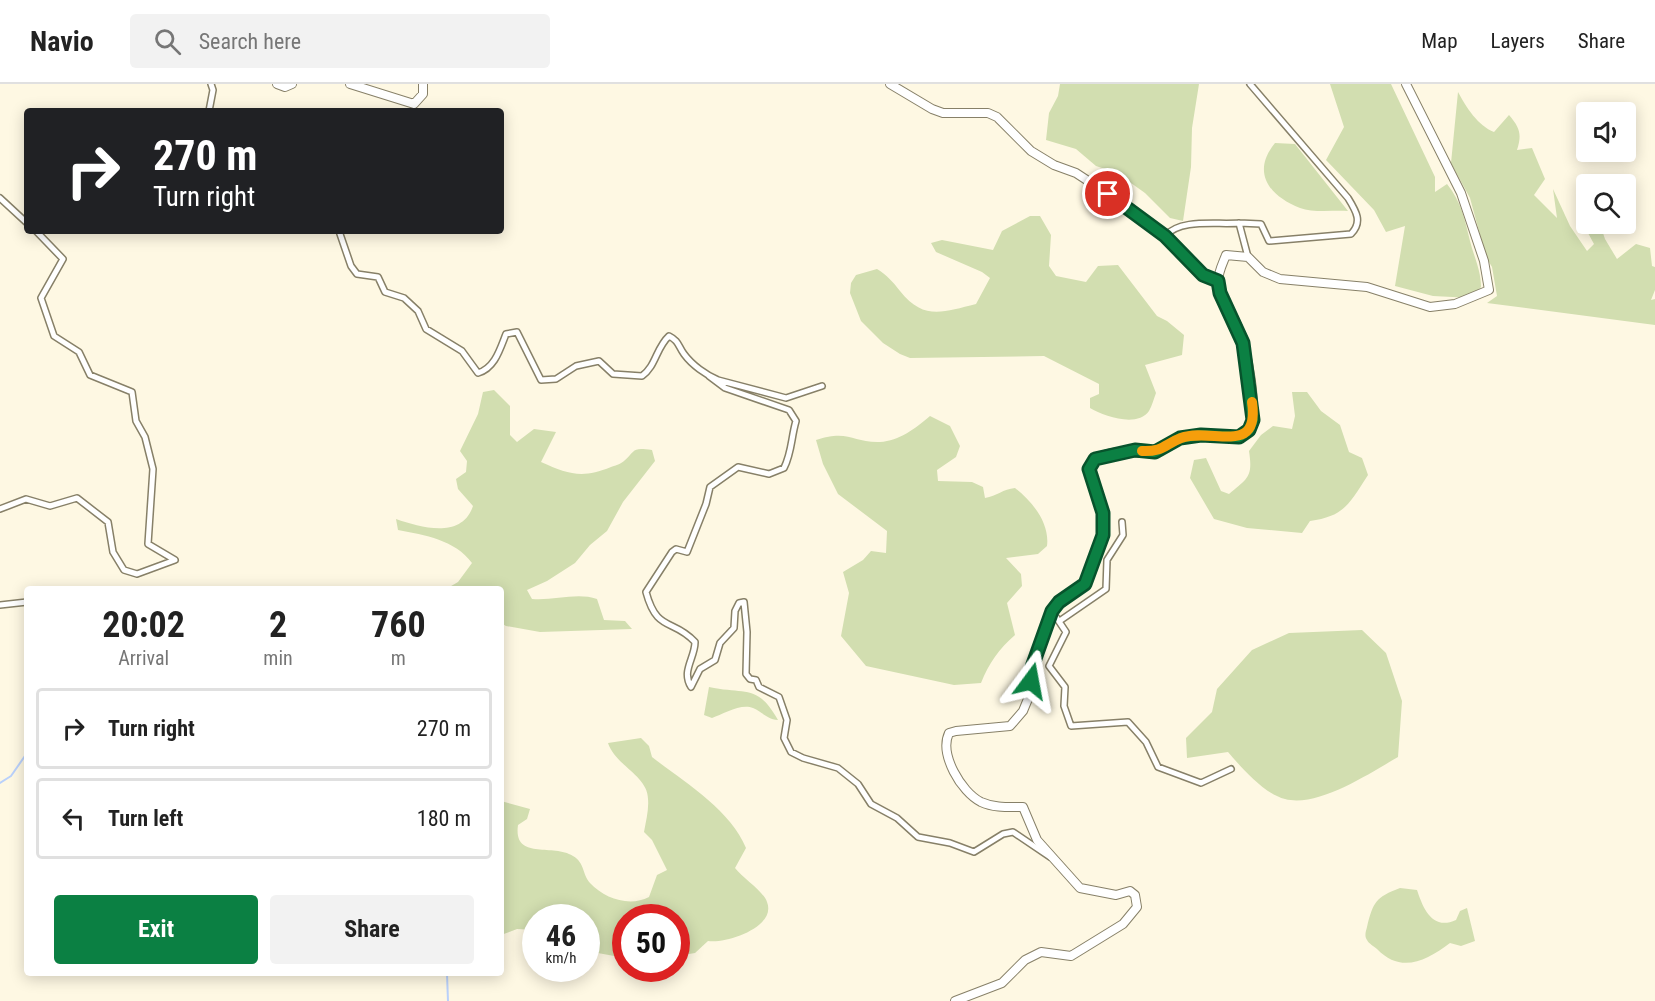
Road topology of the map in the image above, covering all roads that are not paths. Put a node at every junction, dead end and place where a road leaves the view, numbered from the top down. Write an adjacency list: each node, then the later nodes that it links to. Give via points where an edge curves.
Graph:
1 (212, 84): 9 (street)
2 (277, 84): 3 (main road)
3 (291, 84)
4 (350, 84): 5 (main road, via 414,104 423,94)
5 (423, 84)
6 (890, 84): 15 (main road, via 932,110 988,113 997,117 1031,152 1076,173)
7 (1250, 84): 12 (street, via 1348,198 1358,218 1357,228 1351,234 1269,241 1262,224)
8 (1406, 84): 16 (main road, via 1461,193 1484,261 1489,290 1455,304 1430,307 1367,287 1280,279 1263,272)
9 (210, 108)
10 (0, 198): 11 (street)
11 (24, 220)
12 (1239, 223): 15 (street, via 1185,225 1172,228); 16 (street)
13 (39, 234): 20 (street, via 63,259 41,298 54,336 80,352 90,375 132,392 136,421 145,437 153,469 148,544 174,560 137,574 124,570 113,552 108,522 77,498 50,506 26,499)
14 (340, 234): 18 (street, via 357,274 378,277 385,292 404,298 418,311 426,329 462,351 478,373 496,358 506,334 517,333 541,380 556,379 576,366 599,361 614,374 642,376 650,370 660,344 669,336)
15 (1165, 236): 17 (main road, via 1203,275)
16 (1248, 257): 17 (main road, via 1226,255)
17 (1218, 281): 24 (main road, via 1237,325 1247,362 1254,413 1249,430 1239,437 1180,438 1155,452 1135,450 1095,459 1089,469 1103,513 1103,535 1085,584)
18 (709, 376): 19 (street, via 786,398); 27 (street, via 725,388 789,410 796,421 792,452 784,468 769,474 738,467 710,487 687,552 672,552 646,592 660,622 695,642 688,667 687,681 691,687 700,669 715,660 720,643 734,628 739,603 744,602 746,674 759,687 779,697 787,720 784,738 791,752 838,768 858,784 871,804 897,818 918,837 974,852 1013,832)
19 (822, 386)
20 (0, 508)
21 (1122, 522): 25 (street, via 1122,535 1107,560 1106,589)
22 (24, 602): 23 (street)
23 (0, 605)
24 (1052, 611): 25 (street); 27 (main road, via 1032,667 1023,711 1010,726 956,731 949,733 945,741 950,763 963,786 979,801 999,807 1023,807 1037,840)
25 (1060, 620): 26 (street, via 1066,632 1049,666 1065,687 1064,706 1071,726 1128,722 1146,742 1158,767 1201,783)
26 (1231, 769)
27 (1054, 859): 28 (main road, via 1080,888 1116,895 1131,891 1137,907 1123,924 1071,956 1041,952 1025,960 1002,982)
28 (954, 1001)

